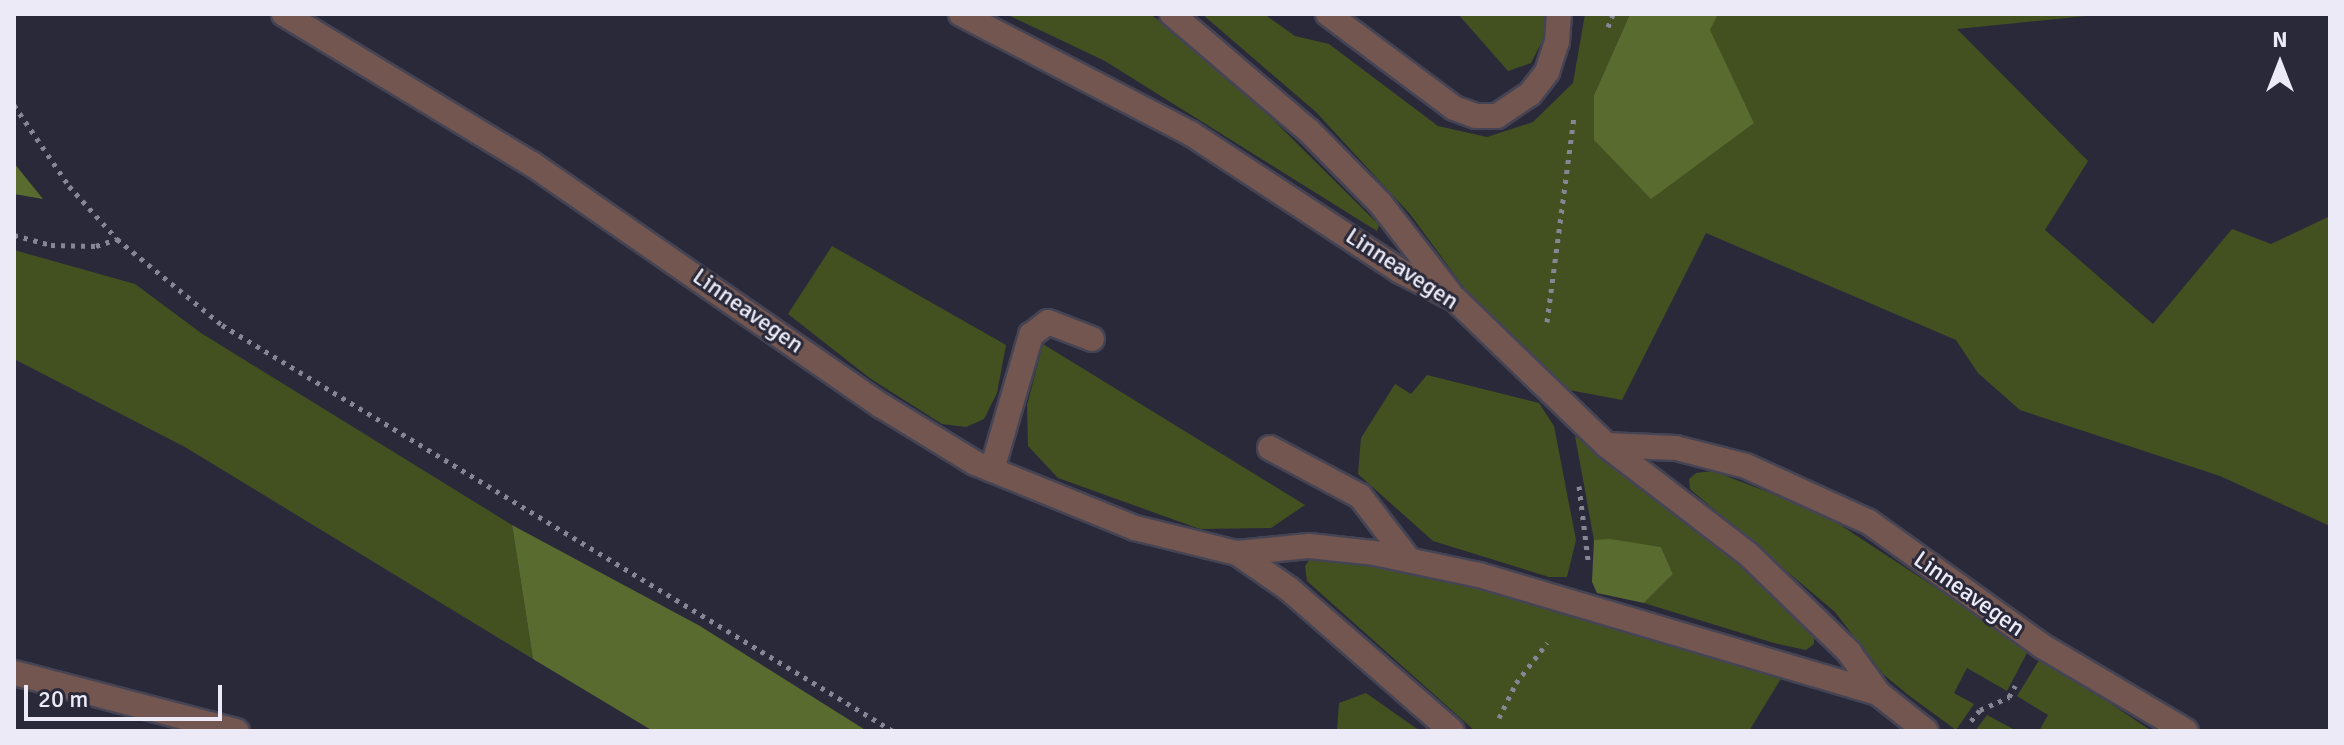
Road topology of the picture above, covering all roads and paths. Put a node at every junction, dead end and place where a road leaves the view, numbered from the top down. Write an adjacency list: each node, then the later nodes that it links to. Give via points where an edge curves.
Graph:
1 (284, 14): 13 (street, Linneavegen, via 532,164 882,406)
2 (961, 14): 9 (street, Linneavegen, via 1190,133 1400,271)
3 (1172, 14): 9 (street, via 1308,130 1380,203)
4 (1328, 14): 5 (street, via 1454,108 1476,116 1497,116 1530,94 1552,57)
5 (1559, 14)
6 (14, 105): 8 (path, via 69,186)
7 (14, 235): 8 (path, via 51,245 96,246)
8 (117, 239): 21 (path, via 222,325)
9 (1455, 299): 11 (street, Linneavegen)
10 (1092, 339): 13 (street, via 1048,322 1031,335)
11 (1606, 445): 17 (street, Linneavegen, via 1748,554 1849,652); 24 (street, Linneavegen, via 1676,448 1746,466 1869,522 2042,646)
12 (1270, 448): 15 (street, via 1360,496)
13 (992, 470): 14 (street, Linneavegen, via 1135,528)
14 (1237, 553): 15 (street, Linneavegen, via 1309,546); 22 (street, Linneavegen, via 1289,589)
15 (1409, 560): 17 (street, Linneavegen, via 1479,575)
16 (14, 673): 20 (street)
17 (1878, 693): 23 (street, Linneavegen)
18 (2009, 697): 19 (path)
19 (1980, 710)
20 (237, 731)
21 (893, 731)
22 (1452, 731)
23 (1926, 731)
24 (2186, 731)

